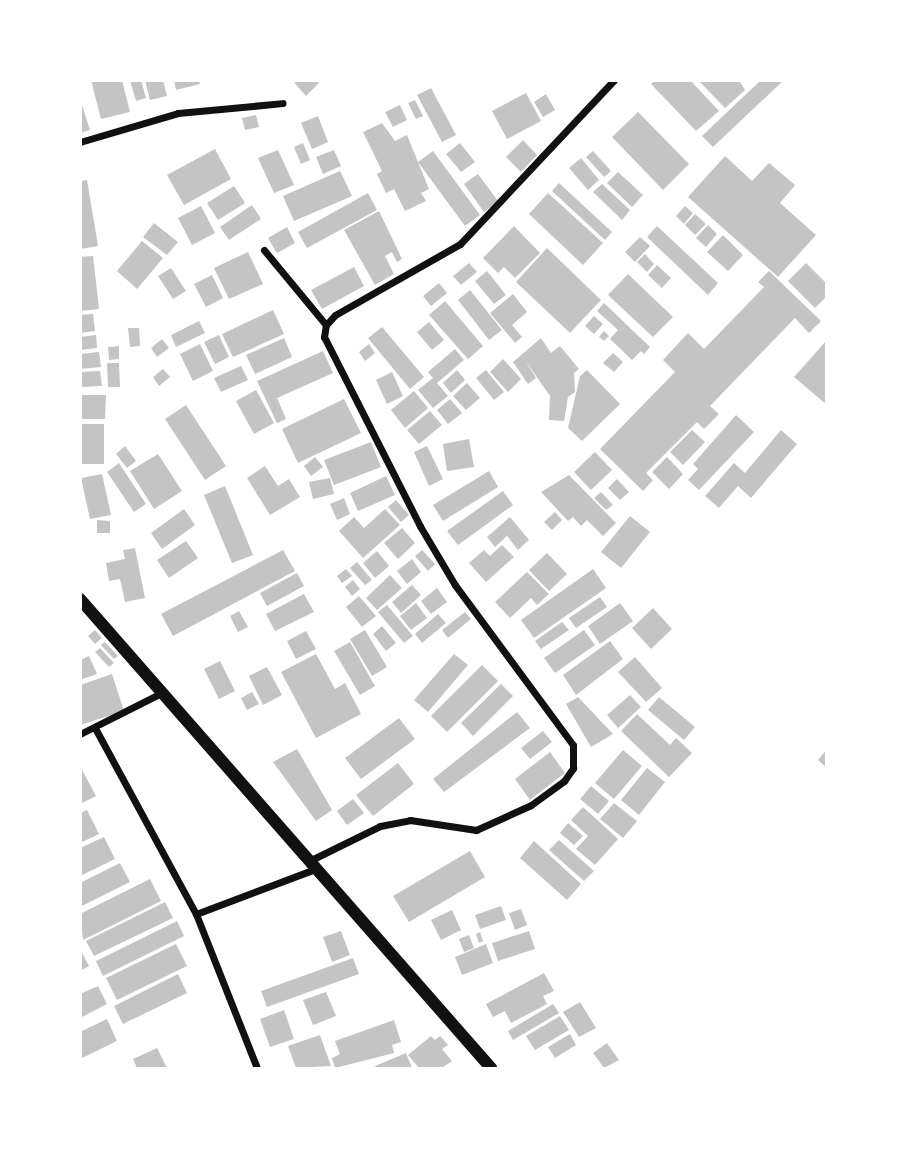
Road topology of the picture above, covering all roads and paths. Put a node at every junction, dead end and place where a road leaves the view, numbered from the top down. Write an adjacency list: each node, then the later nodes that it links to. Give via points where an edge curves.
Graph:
1 (614, 80): 5 (street, via 460,244)
2 (283, 103): 3 (street, via 178,113)
3 (80, 142)
4 (264, 250): 5 (street)
5 (326, 325): 10 (street, via 324,337 433,550 573,745 576,757 564,781 531,805 476,830 410,820 380,826)
6 (80, 599): 7 (street)
7 (163, 692): 8 (street); 10 (street)
8 (95, 728): 9 (street); 11 (street)
9 (80, 734)
10 (312, 865): 11 (street); 13 (street)
11 (196, 914): 12 (street)
12 (257, 1069)
13 (491, 1069)

